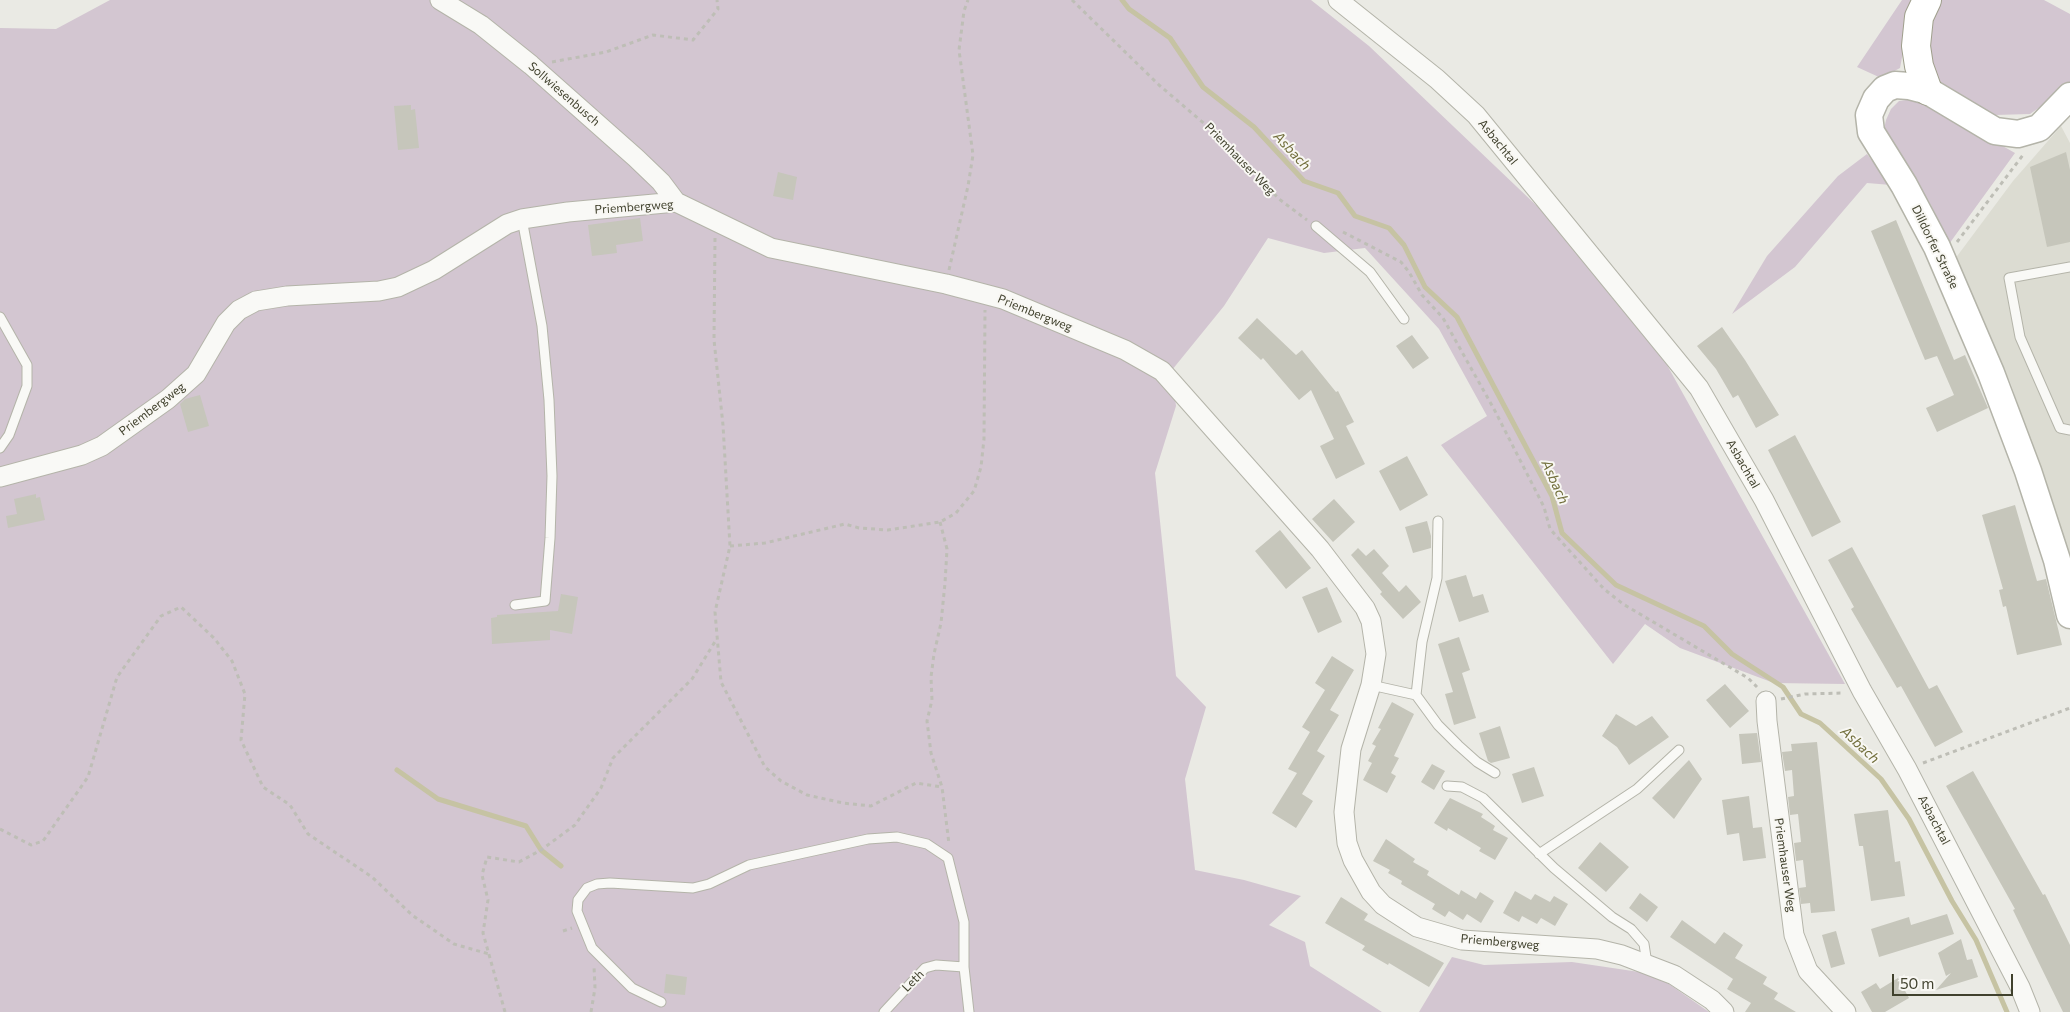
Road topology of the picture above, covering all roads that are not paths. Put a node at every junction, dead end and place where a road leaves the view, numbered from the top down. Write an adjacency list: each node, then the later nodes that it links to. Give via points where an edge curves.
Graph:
1 (440, 0): 6 (street, Sollwiesenbusch, via 481,25 531,65 636,158)
2 (1338, 0): 32 (street, Asbachtal, via 1476,115 1699,388 1764,500 1862,691 1907,769)
3 (1927, 0): 4 (highway, via 1920,17 1916,46)
4 (1928, 91): 5 (main road, Dilldorfer Straße, via 1981,125 1995,131 2018,134 2039,128); 17 (main road, Dilldorfer Straße, via 1896,85 1885,89 1869,115 1871,132 1904,184 1937,247 1991,373 2028,471 2057,560)
5 (2070, 96)
6 (676, 202): 7 (street, Priembergweg); 18 (street, Priembergweg, via 777,250 946,284 1003,299 1125,350 1162,371 1320,549 1364,608 1371,621 1376,654)
7 (522, 219): 14 (street, Priembergweg, via 507,224 434,270 398,287 256,301 239,310 226,323 206,362 196,374 168,399 102,446 82,455); 16 (lane, via 542,326 552,476 545,601)
8 (1316, 226): 11 (lane, via 1370,272)
9 (2070, 267): 12 (lane, via 2009,278 2020,337 2060,428)
10 (0, 317): 13 (lane, via 27,365 27,386 9,435)
11 (1404, 319)
12 (2070, 430)
13 (0, 448)
14 (0, 477)
15 (1438, 521): 19 (lane, via 1437,578 1422,642)
16 (514, 605)
17 (2070, 615)
18 (1371, 685): 19 (lane); 25 (street, Priembergweg, via 1351,749 1344,812 1346,843 1353,860 1371,892 1383,905 1417,927 1462,940 1597,949)
19 (1416, 695): 22 (lane, via 1438,726 1477,762)
20 (1773, 700): 31 (street, Priemhauser Weg, via 1768,730 1794,935 1808,971)
21 (1679, 750): 24 (lane, via 1637,789)
22 (1495, 773)
23 (1447, 786): 24 (lane, via 1466,788 1483,798)
24 (1538, 854): 25 (lane, via 1631,929 1644,944)
25 (1647, 964): 30 (street, Priembergweg, via 1692,985)
26 (964, 967): 27 (lane, via 964,922 948,858 927,844 897,837 868,839 749,865 694,888 597,884 582,893 577,911 592,948 632,988); 28 (lane, Leth, via 936,965 925,968); 29 (lane)
27 (661, 1002)
28 (884, 1012)
29 (969, 1012)
30 (1724, 1012)
31 (1846, 1012)
32 (2030, 1012)

